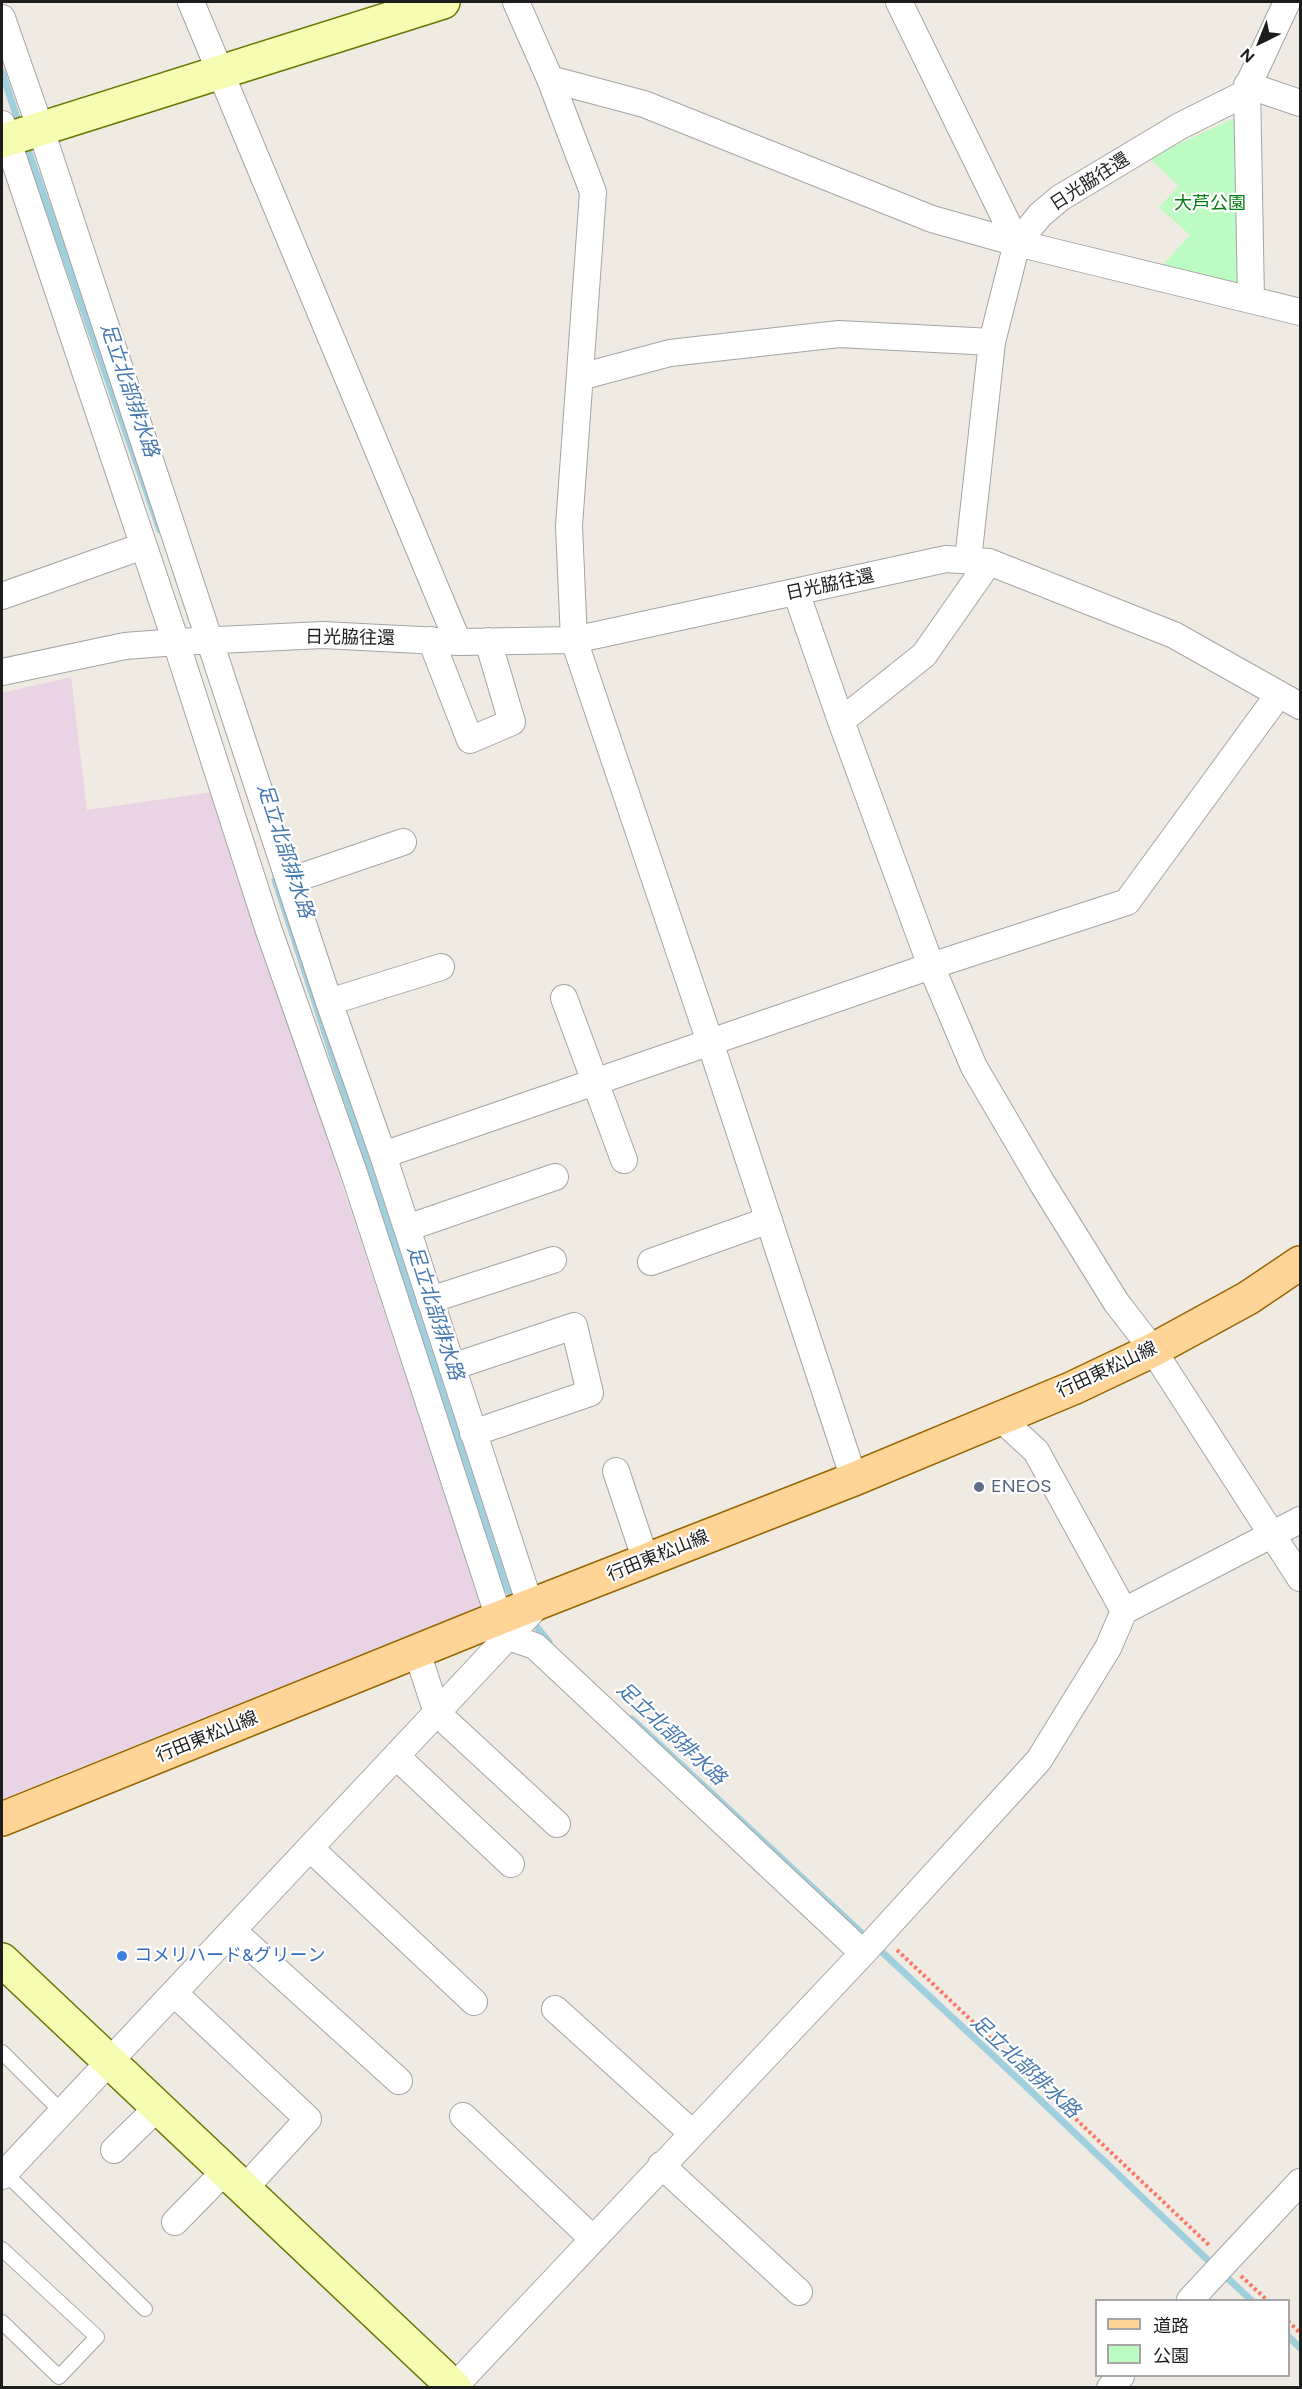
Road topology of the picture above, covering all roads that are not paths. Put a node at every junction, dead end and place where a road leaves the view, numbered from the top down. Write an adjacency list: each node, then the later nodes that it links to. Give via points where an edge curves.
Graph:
1 (191, 2): 7 (street)
2 (443, 2): 7 (street)
3 (516, 2): 8 (street)
4 (899, 2): 13 (street)
5 (1287, 2): 9 (street, 日光脇往還)
6 (2, 18): 11 (street)
7 (220, 73): 11 (street); 27 (street)
8 (550, 79): 13 (street, via 644,104 932,219); 17 (street, via 593,192)
9 (1247, 85): 10 (street); 13 (street, 日光脇往還, via 1244,94 1180,126 1059,198); 14 (street)
10 (1300, 103)
11 (41, 130): 12 (street); 22 (street)
12 (3, 135): 18 (street)
13 (1017, 243): 14 (street); 16 (street, 日光脇往還)
14 (1251, 300): 15 (street)
15 (1300, 312)
16 (992, 342): 17 (street, via 839,334 670,353); 19 (street, 日光脇往還)
17 (580, 376): 24 (street, via 569,526)
18 (143, 546): 21 (street); 26 (street)
19 (978, 561): 20 (street, 日光脇往還, via 946,559); 29 (street, via 1174,635); 30 (street, via 924,656)
20 (796, 592): 24 (street, 日光脇往還); 30 (street)
21 (2, 596)
22 (210, 640): 23 (street, 日光脇往還, via 323,636); 26 (street, 日光脇往還); 32 (street)
23 (431, 640): 25 (street, via 470,740 512,722); 27 (street, 日光脇往還)
24 (574, 640): 25 (street, 日光脇往還); 37 (street)
25 (488, 641): 27 (street, 日光脇往還)
26 (176, 642): 28 (street, 日光脇往還, via 124,646); 60 (street, via 267,928 354,1173)
27 (458, 642)
28 (2, 672)
29 (1290, 700): 33 (street, via 1127,902)
30 (841, 721): 33 (street)
31 (403, 842): 32 (street)
32 (290, 881): 36 (street)
33 (931, 966): 37 (street); 48 (street, via 974,1067 1110,1293)
34 (441, 967): 36 (street)
35 (564, 998): 38 (street)
36 (329, 1002): 39 (street)
37 (710, 1042): 38 (street); 42 (street)
38 (596, 1081): 39 (street); 40 (street)
39 (383, 1155): 43 (street)
40 (624, 1160)
41 (555, 1177): 43 (street)
42 (769, 1220): 45 (street); 53 (street)
43 (406, 1228): 47 (street)
44 (553, 1260): 47 (street)
45 (651, 1262)
46 (1300, 1263): 48 (main road, 行田東松山線, via 1248,1298)
47 (430, 1300): 49 (street)
48 (1153, 1350): 50 (main road, 行田東松山線); 55 (street)
49 (452, 1367): 51 (street); 51 (street, via 574,1326 590,1393)
50 (1000, 1418): 53 (main road, 行田東松山線); 59 (street, via 1036,1450)
51 (473, 1433): 58 (street)
52 (616, 1471): 56 (street)
53 (854, 1479): 56 (main road, 行田東松山線)
54 (1300, 1520): 55 (street)
55 (1271, 1535): 57 (street); 59 (street)
56 (646, 1561): 58 (main road, 行田東松山線)
57 (1300, 1578)
58 (530, 1607): 60 (main road, 行田東松山線)
59 (1124, 1611): 69 (street, via 1108,1648 1039,1760)
60 (504, 1627): 61 (main road, 行田東松山線); 62 (street); 69 (street, via 535,1646)
61 (417, 1652): 62 (street); 64 (main road, 行田東松山線)
62 (437, 1713): 63 (street); 65 (street)
63 (396, 1756): 66 (street); 67 (street)
64 (2, 1819)
65 (557, 1824)
66 (310, 1848): 68 (street); 72 (street)
67 (511, 1864)
68 (232, 1931): 71 (street); 76 (street)
69 (863, 1953): 80 (street)
70 (2, 1960): 75 (street)
71 (174, 1993): 75 (street); 84 (street, via 308,2119)
72 (474, 2002)
73 (555, 2009): 80 (street)
74 (2, 2052): 78 (lane)
75 (109, 2062): 77 (street); 78 (street)
76 (399, 2081)
77 (158, 2107): 81 (street); 84 (street)
78 (62, 2112): 83 (street)
79 (464, 2116): 87 (street)
80 (692, 2133): 82 (street)
81 (114, 2150)
82 (662, 2166): 87 (street); 89 (street)
83 (2, 2173): 91 (lane)
84 (234, 2180): 86 (street); 93 (street)
85 (1300, 2182): 90 (street)
86 (176, 2222)
87 (593, 2239): 93 (street)
88 (2, 2249): 92 (lane, via 97,2337 59,2377)
89 (799, 2292)
90 (1192, 2299)
91 (146, 2309)
92 (2, 2322)
93 (454, 2387)

